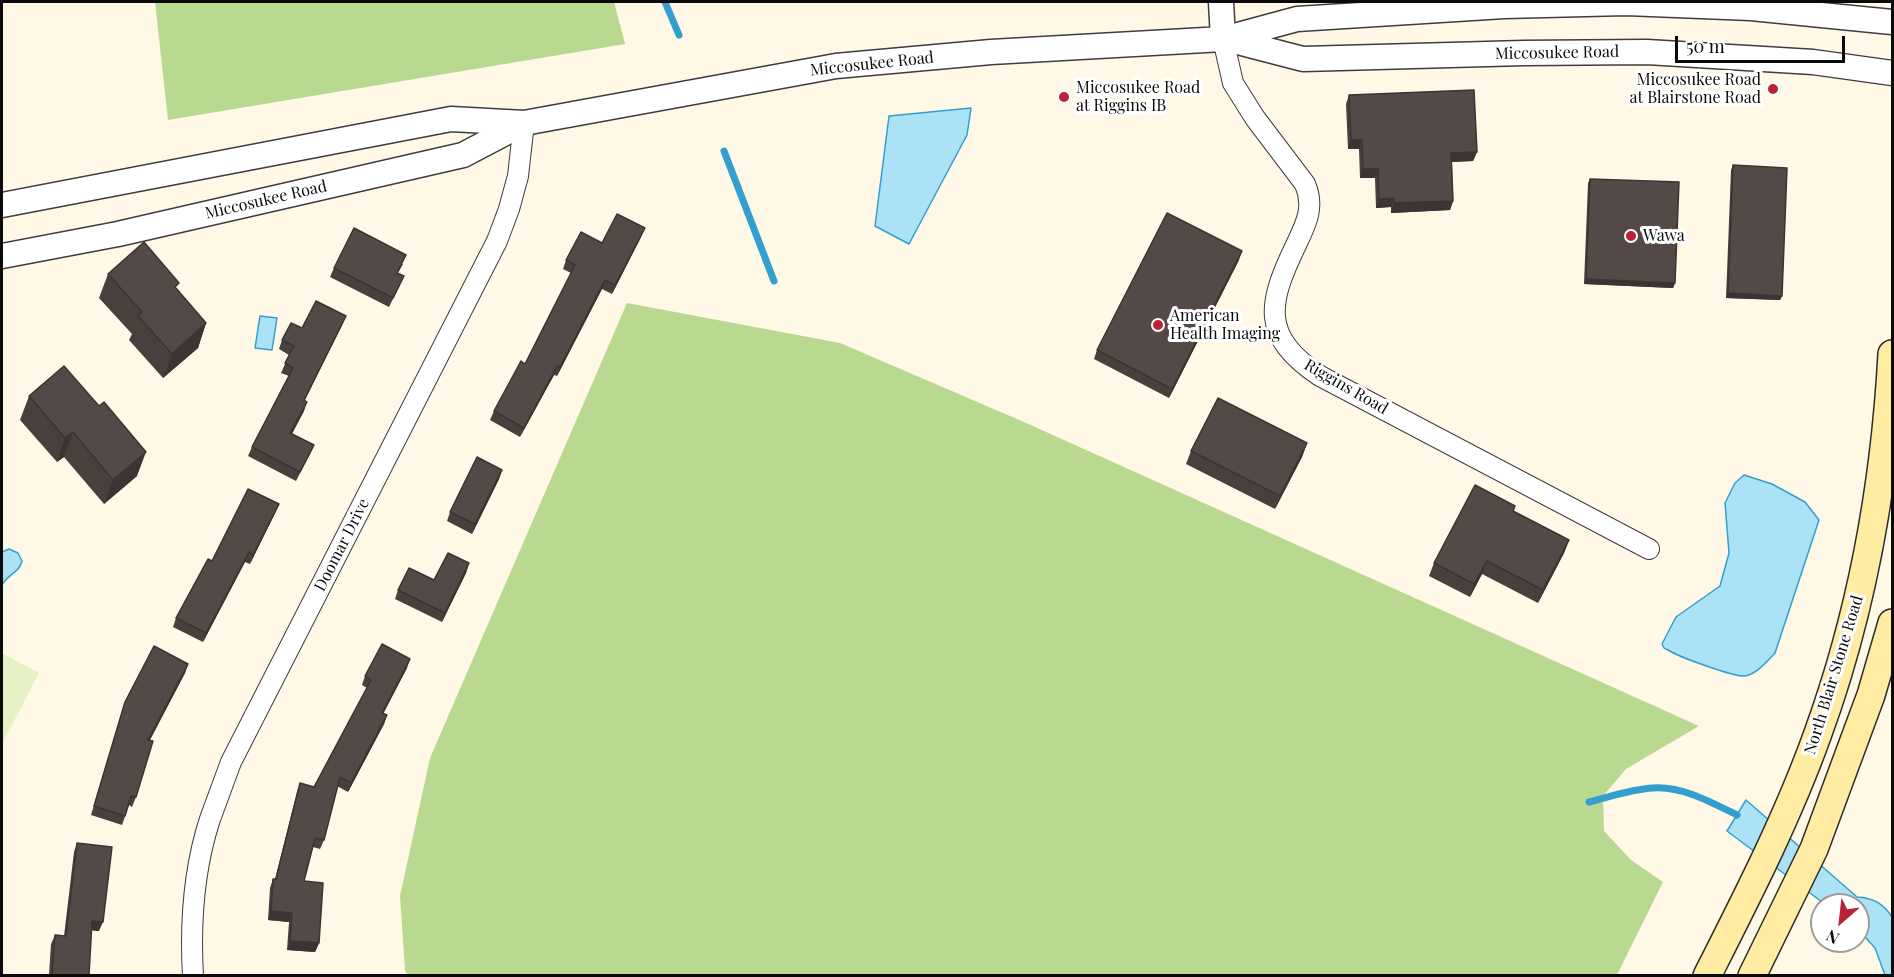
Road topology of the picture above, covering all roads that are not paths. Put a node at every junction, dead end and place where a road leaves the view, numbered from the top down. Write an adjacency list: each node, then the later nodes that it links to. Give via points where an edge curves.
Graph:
1 (1221, 2): 3 (street, Riggins Road)
2 (1893, 22): 3 (street, Miccosukee Road, via 1751,8 1626,3 1504,6 1297,19)
3 (1223, 39): 4 (street, Miccosukee Road, via 1302,59 1647,52 1813,62); 5 (street, Miccosukee Road, via 971,53 836,66); 9 (street, Riggins Road, via 1233,83 1310,195 1308,221 1275,296 1274,314 1289,351 1320,376)
4 (1893, 73)
5 (524, 123): 6 (street, Miccosukee Road, via 451,119); 7 (street, Miccosukee Road, via 463,155 118,234); 13 (street, Doomar Drive, via 518,176 497,241 231,762 210,820 197,874 191,941)
6 (2, 205)
7 (2, 256)
8 (1893, 354): 11 (main road, North Blair Stone Road, via 1889,418 1863,580)
9 (1650, 549)
10 (1893, 623): 12 (main road)
11 (1801, 778): 12 (main road); 14 (main road, North Blair Stone Road, via 1772,849)
12 (1835, 795): 15 (main road, via 1814,849)
13 (193, 975)
14 (1707, 975)
15 (1752, 975)

